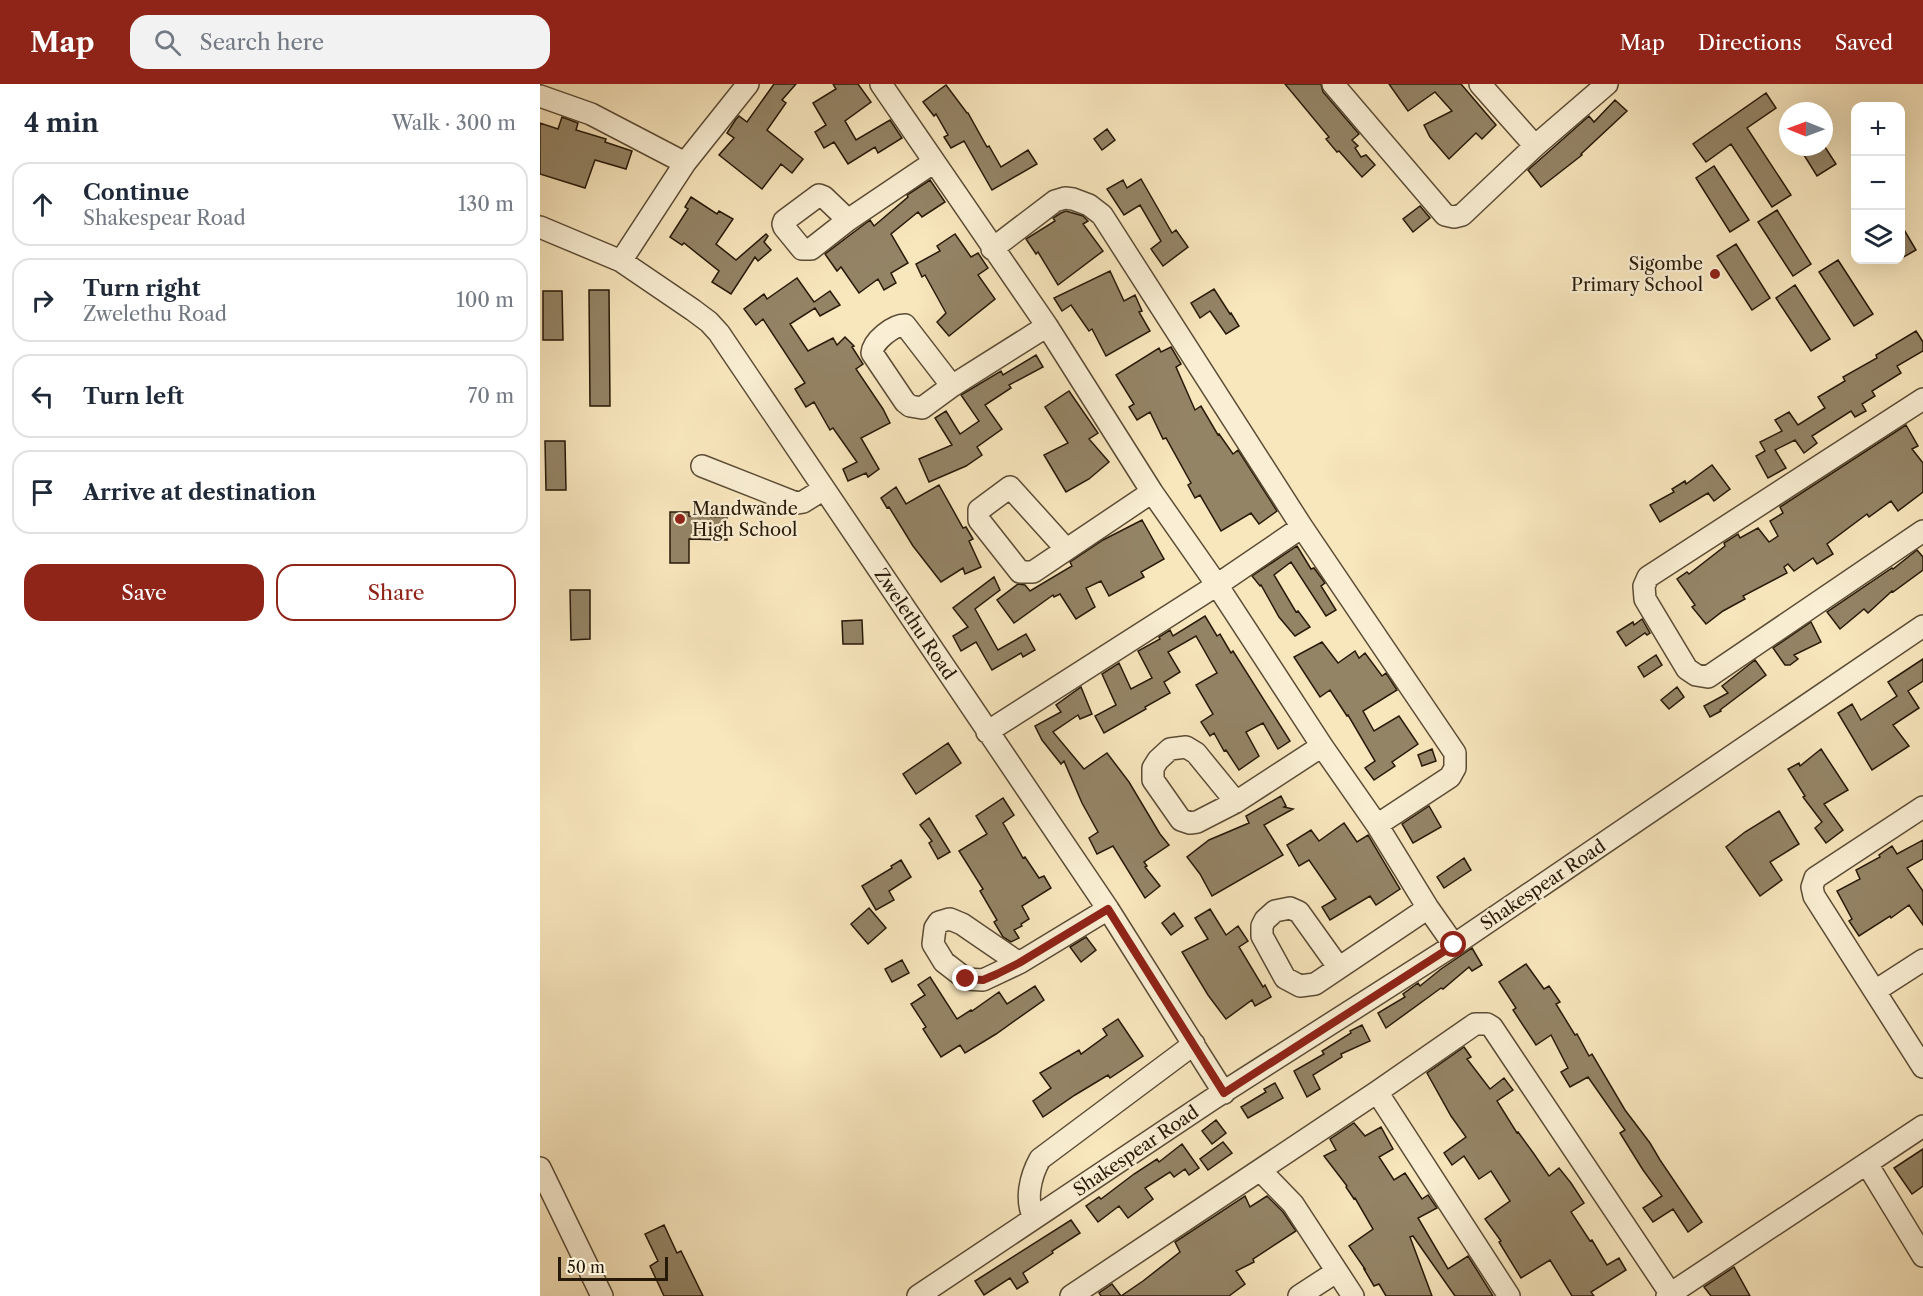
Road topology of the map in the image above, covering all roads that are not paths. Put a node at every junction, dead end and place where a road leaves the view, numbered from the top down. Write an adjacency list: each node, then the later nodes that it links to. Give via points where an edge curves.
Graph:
1 (748, 84): 9 (street)
2 (881, 84): 8 (street)
3 (1333, 84): 7 (street, via 1445,215 1462,214)
4 (1480, 84): 7 (street)
5 (1607, 84): 7 (street)
6 (540, 96): 9 (street, via 591,114)
7 (1535, 146)
8 (934, 162): 10 (street); 12 (street)
9 (686, 163): 13 (street)
10 (848, 220)
11 (540, 227): 13 (street, Zwelethu Road)
12 (992, 249): 14 (street); 20 (street, via 1055,201 1073,199 1097,210)
13 (621, 261): 18 (street, Zwelethu Road, via 709,322)
14 (1047, 326): 15 (street); 19 (street)
15 (952, 386)
16 (1923, 399): 21 (street, via 1648,577 1645,599 1687,669 1708,677)
17 (702, 466): 18 (street, via 796,503)
18 (824, 489): 25 (street, Zwelethu Road)
19 (1152, 492): 22 (street); 23 (street)
20 (1302, 527): 23 (street); 29 (street, via 1455,753 1455,768 1450,777)
21 (1923, 531)
22 (1066, 549)
23 (1217, 585): 25 (street); 26 (street)
24 (1923, 626): 32 (street, Shakespear Road)
25 (987, 732): 31 (street, Zwelethu Road)
26 (1322, 746): 27 (street); 29 (street)
27 (1236, 802)
28 (1923, 807): 36 (street, via 1815,878 1812,887)
29 (1377, 825): 30 (street)
30 (1428, 908): 32 (street); 35 (street)
31 (1108, 909): 34 (street); 37 (street, Zwelethu Road)
32 (1454, 945): 40 (street, Shakespear Road)
33 (1923, 960): 36 (street)
34 (1019, 963)
35 (1340, 968)
36 (1875, 991): 38 (street)
37 (1194, 1044): 40 (street, Zwelethu Road); 45 (street, via 1040,1159 1029,1193 1029,1209)
38 (1923, 1067)
39 (1377, 1092): 44 (street); 48 (street, via 1474,1024 1492,1027); 54 (street)
40 (1224, 1093): 45 (street, Shakespear Road)
41 (1923, 1126): 42 (street)
42 (1867, 1164): 46 (street); 48 (street)
43 (540, 1168): 49 (street)
44 (1260, 1170): 47 (street, via 1293,1204); 51 (street)
45 (1034, 1218): 50 (street, Shakespear Road)
46 (1923, 1256)
47 (1336, 1272): 52 (street); 53 (street)
48 (1670, 1295)
49 (602, 1296)
50 (918, 1296)
51 (1071, 1296)
52 (1299, 1296)
53 (1353, 1296)
54 (1509, 1296)

